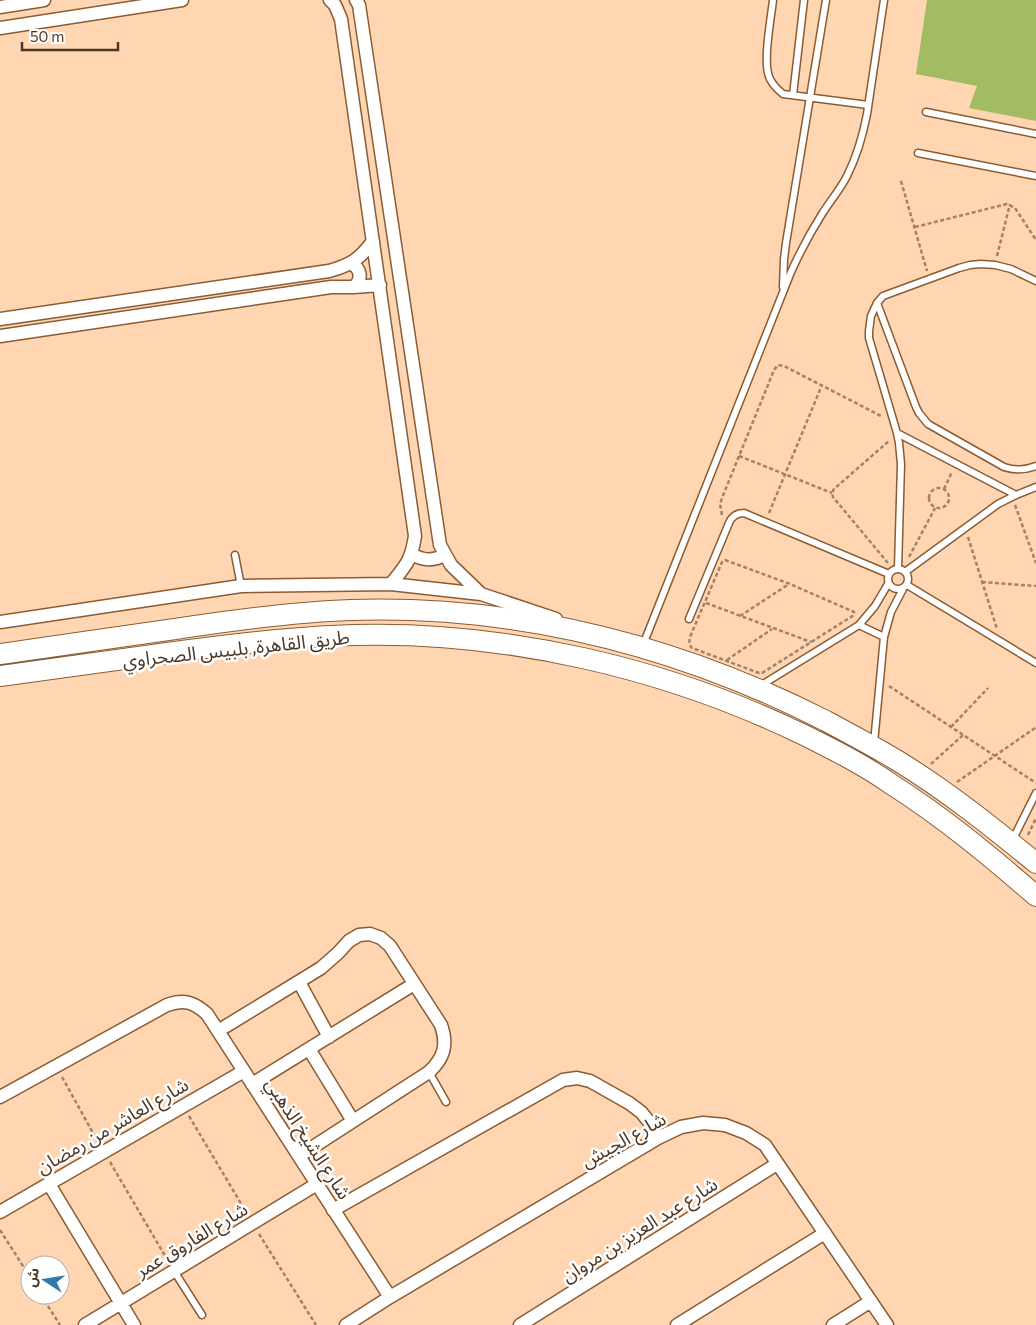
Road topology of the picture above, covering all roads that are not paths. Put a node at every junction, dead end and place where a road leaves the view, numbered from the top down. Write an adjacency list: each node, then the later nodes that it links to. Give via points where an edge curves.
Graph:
1 (44, 0): 9 (street)
2 (182, 0): 10 (street)
3 (330, 0): 12 (street, via 341,19)
4 (356, 0): 11 (street)
5 (773, 0): 13 (lane, via 767,72 778,90)
6 (804, 0): 13 (lane)
7 (826, 0): 14 (lane)
8 (884, 0): 15 (lane)
9 (0, 7)
10 (0, 28)
11 (370, 79): 12 (street, via 363,85); 16 (street)
12 (350, 85): 17 (street)
13 (793, 95): 14 (lane)
14 (810, 97): 15 (lane); 27 (lane, via 786,243)
15 (868, 106): 27 (lane, via 861,140 848,175 809,235)
16 (374, 108): 17 (street, via 362,105); 37 (street, via 440,544)
17 (354, 112): 22 (street)
18 (926, 112): 19 (lane)
19 (1036, 134)
20 (918, 153): 21 (lane)
21 (1036, 176)
22 (373, 241): 23 (street); 25 (street)
23 (350, 263): 26 (street, via 360,274); 29 (street, via 329,271)
24 (1036, 281): 28 (lane, via 995,265 970,265 883,296)
25 (380, 285): 26 (street); 35 (street, via 415,536)
26 (354, 287): 30 (street, via 332,287)
27 (783, 291): 49 (lane)
28 (878, 303): 31 (lane, via 871,316 869,338); 32 (lane, via 922,418 1004,467 1021,470)
29 (0, 319)
30 (0, 336)
31 (897, 433): 34 (lane); 38 (lane, via 901,464)
32 (1036, 466)
33 (1036, 488): 34 (lane)
34 (1014, 496): 38 (lane)
35 (412, 554): 37 (street, via 428,560); 39 (street)
36 (235, 555): 41 (lane)
37 (445, 555): 43 (street)
38 (898, 571): 40 (lane, via 887,579); 42 (lane, via 908,576); 44 (lane, via 741,513 733,516 729,523)
39 (391, 584): 41 (street); 43 (street)
40 (888, 584): 42 (lane, via 897,590); 46 (lane)
41 (242, 586): 45 (street)
42 (905, 587): 48 (lane, via 891,612); 51 (lane)
43 (481, 594): 47 (street)
44 (689, 619)
45 (0, 622)
46 (859, 625): 48 (lane); 53 (lane)
47 (605, 637): 49 (highway, طريق القاهرة, بلبيس الصحراوي); 50 (highway, طريق القاهرة, بلبيس الصحراوي, via 479,615 416,610 352,610 279,615)
48 (884, 637): 54 (lane)
49 (642, 647): 53 (highway, طريق القاهرة, بلبيس الصحراوي)
50 (0, 654)
51 (1036, 663)
52 (0, 676): 58 (highway, طريق القاهرة, بلبيس الصحراوي, via 231,644 355,635 480,641 603,662 722,700 836,751 937,814)
53 (757, 688): 54 (highway, طريق القاهرة, بلبيس الصحراوي)
54 (874, 747): 56 (highway, طريق القاهرة, بلبيس الصحراوي)
55 (1036, 793): 56 (lane)
56 (1019, 840): 57 (highway, طريق القاهرة, بلبيس الصحراوي)
57 (1036, 863)
58 (1036, 896)
59 (299, 982): 60 (street, via 321,968 349,941 359,935 370,934 390,946); 61 (street); 62 (street)
60 (414, 984): 62 (street); 65 (street, via 444,1035 442,1056)
61 (218, 1031): 64 (street, شارع الشيخ الذهبي); 67 (street, شارع الشيخ الذهبي, via 201,1008 175,1002)
62 (329, 1037): 63 (street)
63 (309, 1049): 66 (street); 69 (street)
64 (244, 1071): 66 (street, شارع الشيخ الذهبي); 73 (street, شارع العاشر من رمضان)
65 (428, 1072): 68 (lane); 69 (street)
66 (252, 1084): 71 (street, شارع الشيخ الذهبي)
67 (0, 1097)
68 (446, 1102)
69 (353, 1121): 71 (street)
70 (658, 1138): 72 (street, شارع الجيش, via 680,1127 703,1123 725,1125 746,1133 765,1146); 75 (street, via 642,1112 629,1103 590,1081 577,1078 563,1080); 79 (street, شارع الجيش)
71 (299, 1156): 74 (street, شارع الشيخ الذهبي)
72 (777, 1164): 77 (street, شارع الجيش); 83 (street, شارع عبد العزيز بن مروان)
73 (48, 1184): 76 (street, شارع العاشر من رمضان); 81 (street)
74 (316, 1184): 75 (street, شارع الشيخ الذهبي); 78 (street, شارع الفاروق عمر)
75 (333, 1210): 79 (street, شارع الشيخ الذهبي)
76 (0, 1212)
77 (825, 1233): 80 (street, شارع الجيش); 88 (street)
78 (174, 1270): 81 (street, شارع الفاروق عمر); 82 (lane)
79 (390, 1298): 86 (street, شارع الجيش)
80 (871, 1301): 89 (street); 90 (street, شارع الجيش)
81 (121, 1303): 84 (street, شارع الفاروق عمر); 85 (street)
82 (202, 1315)
83 (536, 1321): 87 (street, شارع عبد العزيز بن مروان)
84 (85, 1325)
85 (134, 1325)
86 (346, 1325)
87 (520, 1325)
88 (677, 1325)
89 (833, 1325)
90 (887, 1325)

